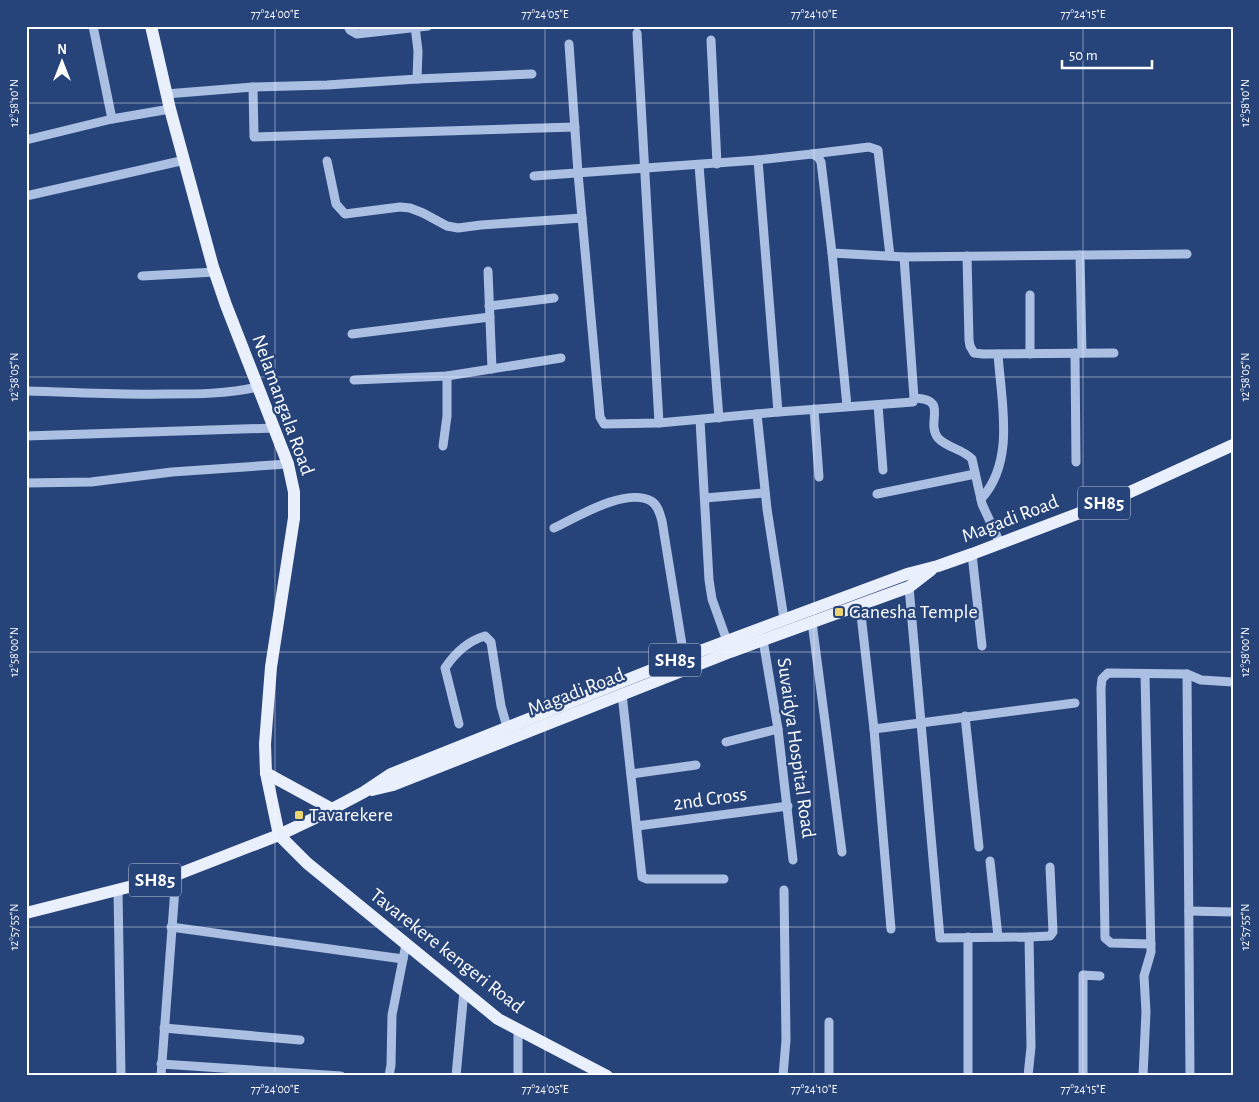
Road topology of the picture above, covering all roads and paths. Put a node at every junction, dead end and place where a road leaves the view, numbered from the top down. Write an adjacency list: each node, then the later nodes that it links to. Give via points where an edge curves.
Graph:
1 (93, 26): 14 (street)
2 (151, 26): 12 (main road, Nelamangala Road)
3 (348, 26): 5 (street, via 357,34)
4 (428, 26): 5 (street)
5 (415, 27): 10 (street)
6 (637, 33): 23 (street)
7 (711, 40): 21 (street)
8 (569, 44): 15 (street)
9 (532, 74): 10 (street)
10 (417, 79): 11 (street)
11 (253, 87): 12 (street); 15 (street, via 254,137)
12 (166, 94): 13 (main road, Nelamangala Road)
13 (170, 109): 14 (street); 18 (main road, Nelamangala Road)
14 (112, 119): 16 (street)
15 (575, 127): 24 (street)
16 (26, 140)
17 (812, 154): 19 (street); 28 (street, via 818,157 823,170); 31 (street, via 869,147 878,150)
18 (185, 160): 26 (street); 35 (main road, Nelamangala Road)
19 (758, 160): 21 (street); 56 (street)
20 (327, 161): 27 (street, via 336,204 345,214 410,208 458,228)
21 (717, 164): 22 (street)
22 (699, 165): 23 (street); 58 (street)
23 (644, 168): 24 (street); 60 (street)
24 (578, 173): 25 (street); 27 (street)
25 (534, 176)
26 (26, 196)
27 (582, 218): 60 (street, via 601,421 609,425)
28 (832, 253): 31 (street); 54 (street)
29 (1080, 254): 30 (street); 32 (street); 42 (street)
30 (1187, 254)
31 (890, 256): 33 (street)
32 (967, 256): 33 (street); 44 (street, via 970,346 977,354)
33 (904, 257): 52 (street)
34 (488, 270): 39 (street)
35 (215, 272): 36 (street); 50 (main road, Nelamangala Road)
36 (142, 276)
37 (1030, 295): 45 (street)
38 (554, 298): 39 (street)
39 (489, 306): 40 (street)
40 (490, 317): 41 (street); 47 (street)
41 (352, 334)
42 (1078, 353): 43 (street); 45 (street); 65 (street)
43 (1114, 353)
44 (998, 354): 45 (street); 74 (street, via 1004,446 993,484)
45 (1030, 354)
46 (561, 358): 47 (street)
47 (492, 369): 48 (street)
48 (447, 376): 49 (street); 64 (street)
49 (354, 380)
50 (258, 387): 51 (street, via 202,394); 61 (main road, Nelamangala Road)
51 (26, 391)
52 (914, 398): 53 (street, via 911,403); 68 (street, via 928,399 932,403 938,437 972,459)
53 (878, 405): 54 (street); 67 (street)
54 (847, 406): 55 (street)
55 (814, 409): 56 (street); 69 (street)
56 (778, 412): 57 (street)
57 (757, 414): 58 (street); 71 (street)
58 (719, 418): 59 (street)
59 (700, 420): 60 (street); 73 (street)
60 (659, 423)
61 (274, 428): 62 (street); 66 (main road, Nelamangala Road)
62 (26, 436)
63 (1233, 445): 76 (main road, Magadi Road / SH85, via 1130,492)
64 (443, 446)
65 (1076, 462)
66 (288, 464): 70 (street, via 172,472 91,482); 101 (main road, Nelamangala Road, via 294,492 294,518 271,667)
67 (883, 470)
68 (975, 474): 72 (street); 74 (street)
69 (819, 477)
70 (26, 482)
71 (765, 493): 73 (street); 81 (street)
72 (877, 494)
73 (706, 498): 83 (street, via 709,580 712,599)
74 (981, 498): 76 (street)
75 (554, 528): 86 (street, via 610,502 640,497 652,501 662,521)
76 (1000, 543): 77 (main road, Magadi Road / SH85)
77 (972, 554): 78 (main road, Magadi Road / SH85); 85 (street)
78 (938, 566): 79 (main road, Magadi Road / SH85); 81 (main road, Magadi Road / SH85, via 907,574)
79 (909, 586): 80 (main road, Magadi Road / SH85); 93 (street)
80 (860, 606): 82 (main road, Magadi Road / SH85); 97 (street)
81 (784, 619): 83 (main road, Magadi Road / SH85)
82 (812, 622): 84 (main road, Magadi Road / SH85); 108 (street)
83 (727, 640): 86 (main road, Magadi Road / SH85)
84 (763, 640): 90 (main road, Magadi Road / SH85); 96 (street, Suvaidya Hospital Road)
85 (982, 646)
86 (684, 657): 95 (main road, Magadi Road / SH85)
87 (1144, 674): 88 (street); 125 (street); 125 (street, via 1108,673 1102,679 1104,928 1105,938 1111,943)
88 (1187, 674): 89 (street, via 1201,680); 116 (street)
89 (1233, 682)
90 (622, 694): 99 (main road, Magadi Road / SH85); 102 (street)
91 (1075, 703): 92 (street)
92 (964, 716): 93 (street); 107 (street)
93 (921, 722): 97 (street); 122 (street, via 940,938)
94 (459, 724): 95 (street, via 445,668 452,657 473,639 485,636 491,642)
95 (507, 727): 99 (main road, Magadi Road / SH85)
96 (778, 729): 98 (street); 103 (street, Suvaidya Hospital Road)
97 (874, 729): 120 (street)
98 (726, 742)
99 (447, 758): 104 (main road, Magadi Road / SH85, via 393,785 364,792)
100 (696, 765): 102 (street)
101 (266, 773): 104 (main road); 106 (main road, Nelamangala Road)
102 (631, 774): 105 (street)
103 (788, 806): 105 (street, 2nd Cross); 109 (street, Suvaidya Hospital Road)
104 (332, 809): 106 (main road, Magadi Road / SH85)
105 (637, 826): 113 (street, via 642,877)
106 (279, 834): 112 (main road, Magadi Road / SH85); 124 (main road, Tavarekere kengeri Road, via 308,863)
107 (979, 847)
108 (842, 852)
109 (793, 860)
110 (990, 861): 121 (street)
111 (1050, 866): 123 (street, via 1053,932 1050,936)
112 (176, 875): 114 (main road, Magadi Road / SH85); 119 (street)
113 (724, 879)
114 (118, 890): 118 (main road, Magadi Road / SH85); 135 (street)
115 (784, 890): 141 (street, via 786,1040)
116 (1189, 911): 117 (street); 147 (street)
117 (1233, 912)
118 (26, 913)
119 (171, 928): 126 (street); 130 (street)
120 (891, 930)
121 (998, 936): 122 (street); 123 (street)
122 (968, 937): 143 (street)
123 (1029, 937): 144 (street, via 1031,1047)
124 (406, 944): 126 (street); 128 (main road, Tavarekere kengeri Road)
125 (1151, 944): 146 (street, via 1144,976)
126 (403, 960): 138 (street, via 392,1015)
127 (1100, 976): 145 (street, via 1083,974)
128 (464, 991): 131 (main road, Tavarekere kengeri Road, via 498,1019); 139 (street)
129 (829, 1022): 142 (street)
130 (164, 1028): 132 (street); 133 (street)
131 (518, 1030): 134 (main road, Tavarekere kengeri Road); 140 (street)
132 (300, 1040)
133 (161, 1064): 136 (street); 137 (street)
134 (602, 1075)
135 (121, 1076)
136 (160, 1076)
137 (340, 1076)
138 (389, 1076)
139 (456, 1076)
140 (518, 1076)
141 (783, 1076)
142 (829, 1076)
143 (968, 1076)
144 (1028, 1076)
145 (1083, 1076)
146 (1143, 1076)
147 (1190, 1076)

